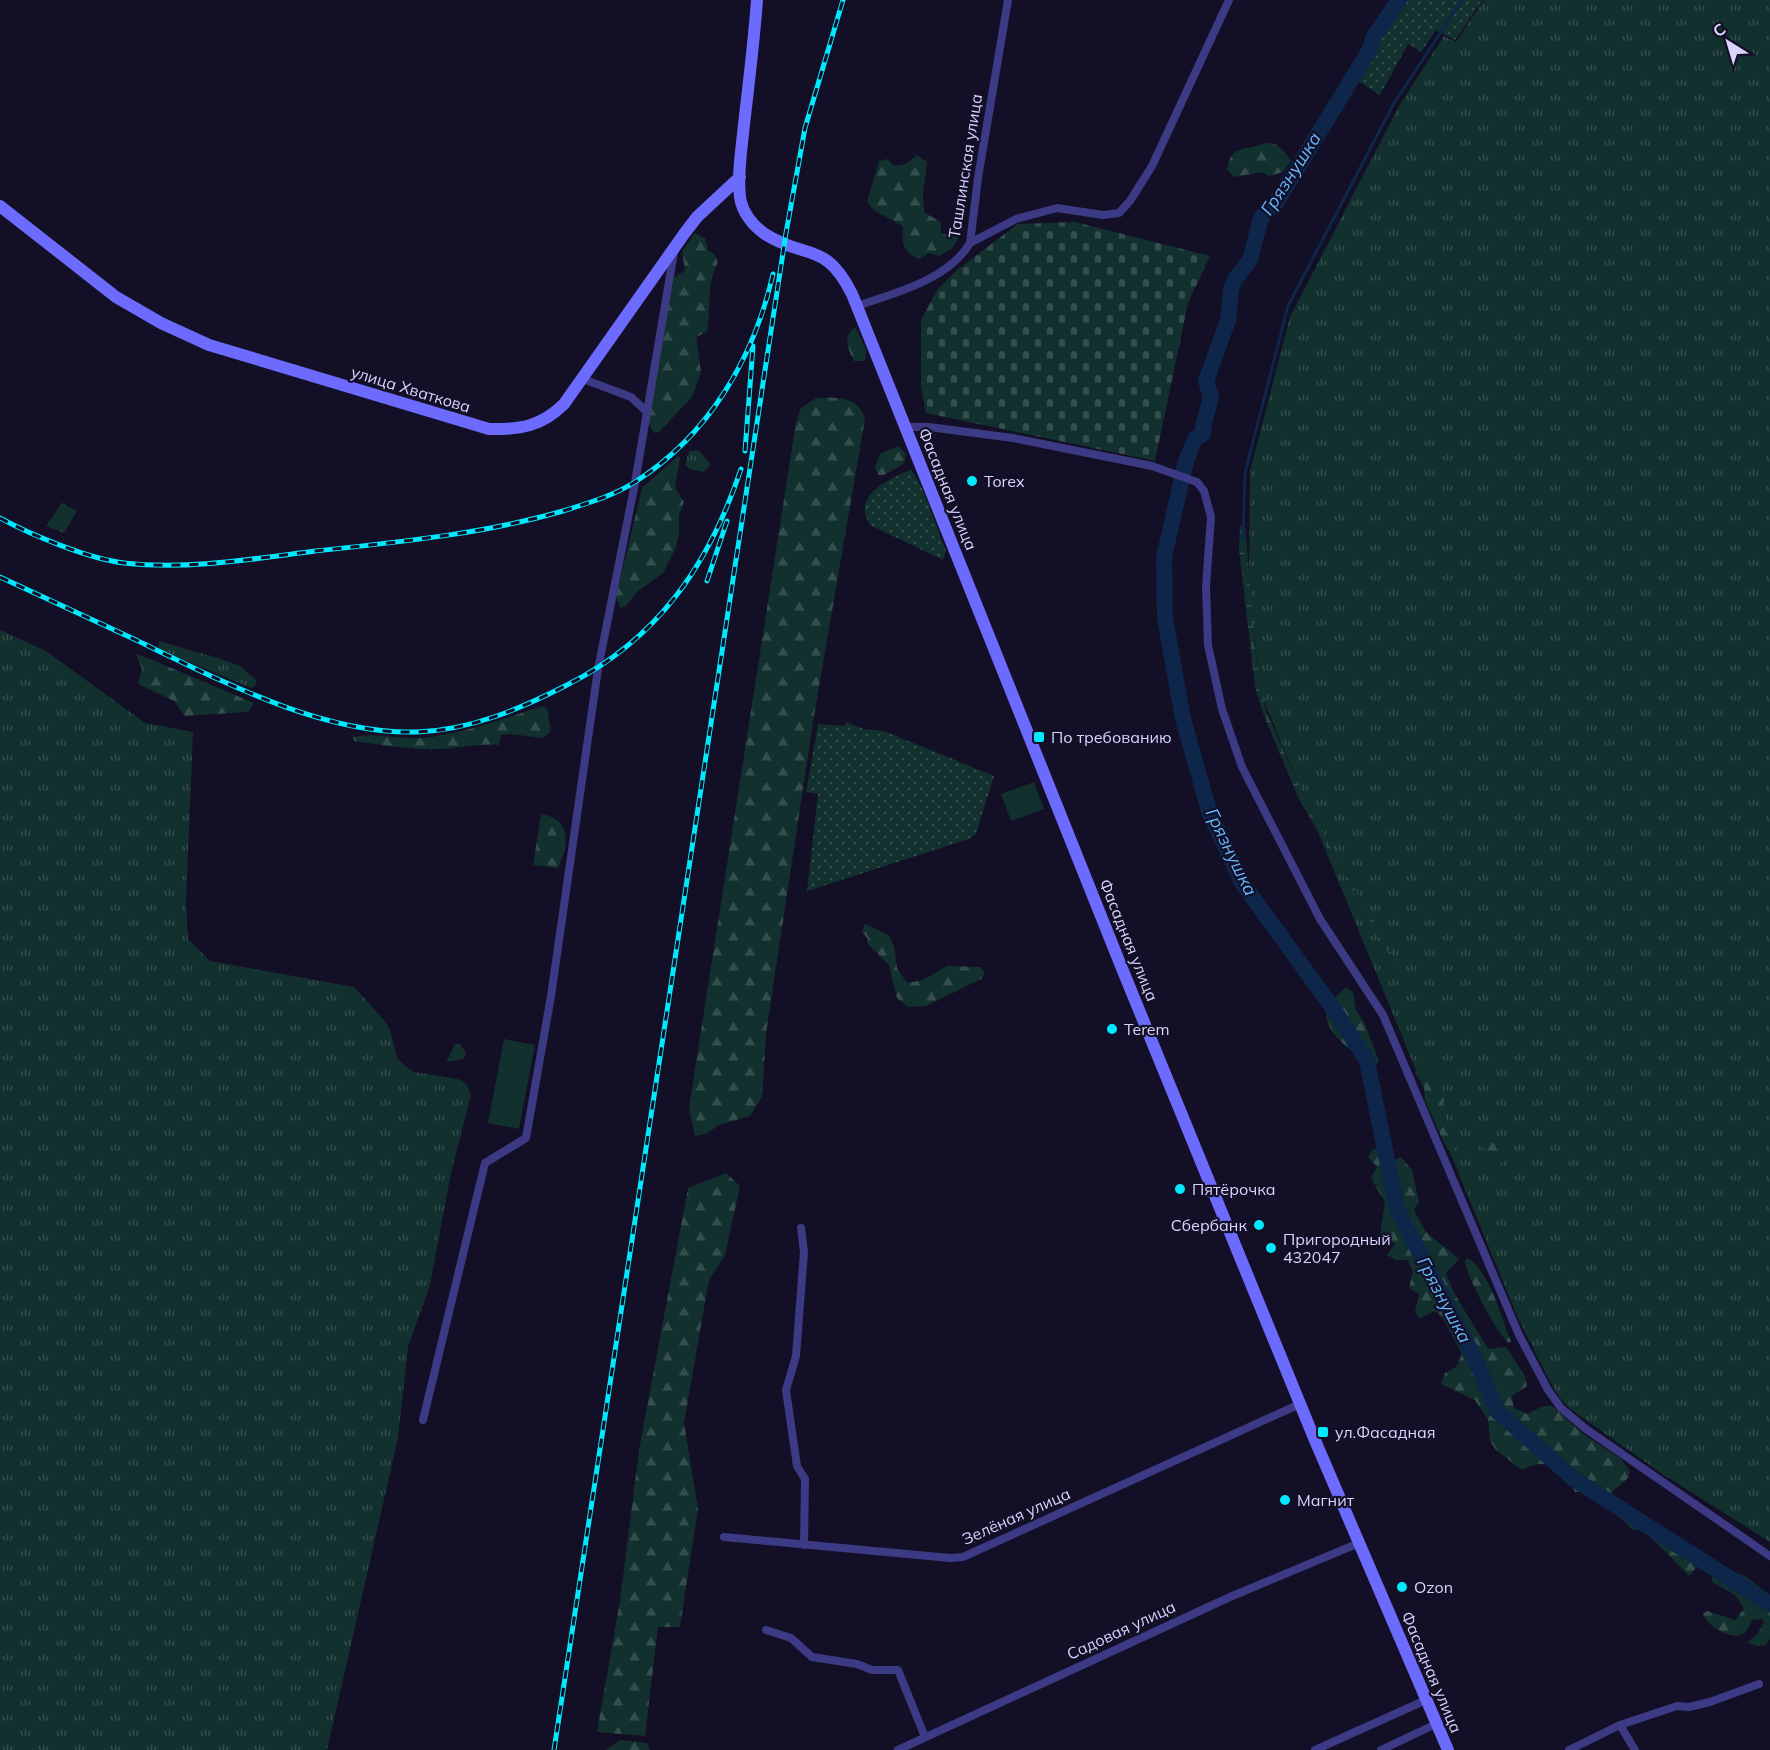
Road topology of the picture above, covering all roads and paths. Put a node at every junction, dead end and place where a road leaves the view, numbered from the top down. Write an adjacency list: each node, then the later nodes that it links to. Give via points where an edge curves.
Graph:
1 (757, 0): 4 (main road, Фасадная улица)
2 (1008, 0): 6 (street, Ташлинская улица)
3 (1229, 0): 6 (street, via 1152,166 1119,213 1103,215 1057,208 1016,219)
4 (740, 177): 7 (main road, улица Хваткова, via 697,217); 8 (main road, Фасадная улица, via 742,208 756,227 831,262 843,276)
5 (0, 206): 9 (main road, улица Хваткова, via 116,297 161,323 209,345 355,390 489,429 511,430 525,429 548,418)
6 (970, 243): 8 (street, Ташлинская улица, via 949,266 908,289)
7 (674, 249): 9 (main road, улица Хваткова); 10 (street)
8 (857, 306): 11 (main road, Фасадная улица)
9 (583, 379): 10 (street, via 631,397)
10 (646, 411): 14 (street, via 598,669 526,1138 485,1163)
11 (905, 427): 13 (main road, Фасадная улица); 18 (street, via 1013,438 1152,466 1197,482 1204,491 1211,517 1206,587 1208,645 1222,709 1242,767 1320,919 1383,1016 1519,1335 1548,1390 1561,1408 1586,1429)
12 (801, 1228): 17 (street, via 804,1252 796,1356 786,1390 797,1466 805,1479)
13 (1300, 1404): 16 (main road, Фасадная улица); 17 (street, Зелёная улица, via 963,1557)
14 (423, 1420)
15 (724, 1537): 17 (street, Зелёная улица)
16 (1359, 1544): 21 (main road, Фасадная улица); 24 (street, Садовая улица, via 1230,1597)
17 (804, 1545)
18 (1770, 1556)
19 (766, 1630): 24 (street, via 791,1638 812,1657 872,1670 898,1670)
20 (1760, 1684): 23 (street, via 1710,1702 1670,1707)
21 (1425, 1700): 22 (main road, Фасадная улица); 26 (street)
22 (1436, 1724): 27 (street); 28 (main road, Фасадная улица)
23 (1620, 1725): 29 (street); 30 (street)
24 (925, 1737): 25 (street, Садовая улица)
25 (898, 1750)
26 (1315, 1750)
27 (1381, 1750)
28 (1448, 1750)
29 (1569, 1750)
30 (1635, 1750)

